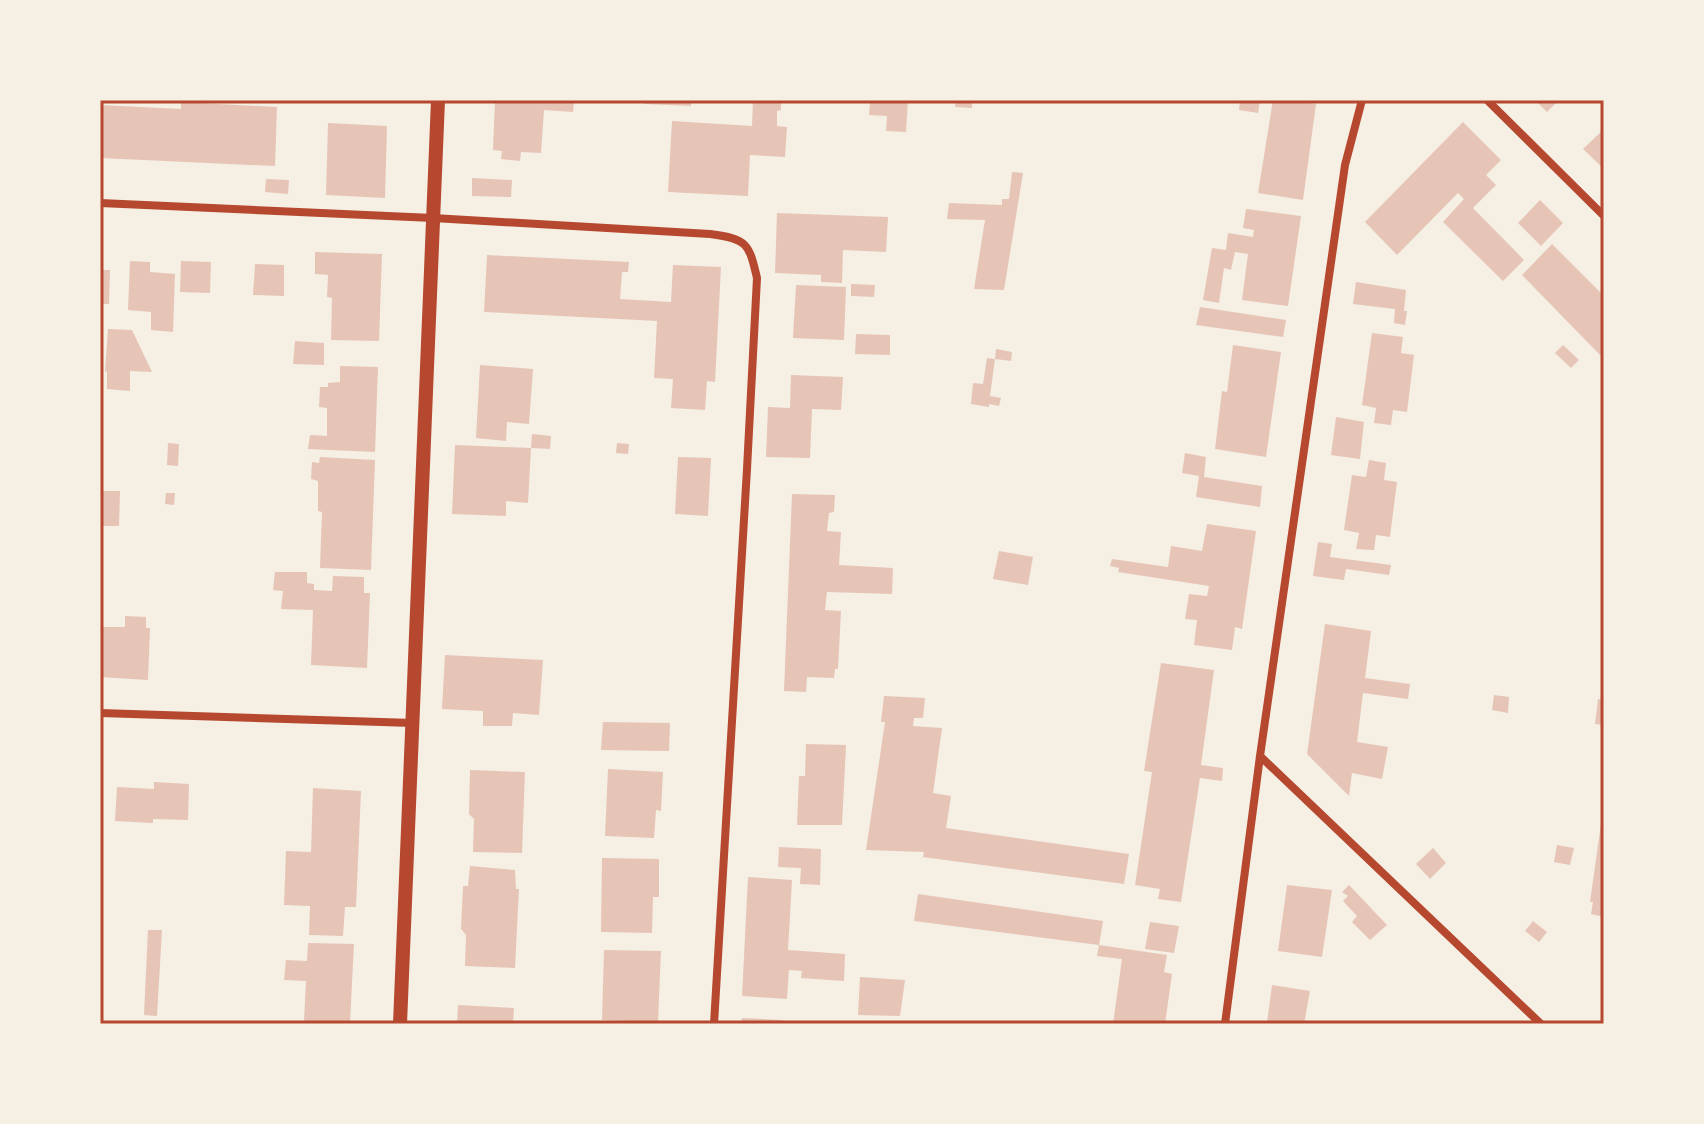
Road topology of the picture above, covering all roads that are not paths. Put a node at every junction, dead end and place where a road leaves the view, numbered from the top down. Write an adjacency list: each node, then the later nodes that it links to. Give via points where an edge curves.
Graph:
1 (438, 100): 6 (street)
2 (1362, 100): 9 (street, via 1345,165)
3 (1487, 100): 5 (street)
4 (100, 203): 6 (street)
5 (1604, 216)
6 (433, 218): 8 (street); 11 (street, via 710,234 745,243 752,256 757,278)
7 (100, 713): 8 (street)
8 (413, 723): 10 (street)
9 (1260, 756): 12 (street); 13 (street)
10 (400, 1024)
11 (714, 1024)
12 (1225, 1024)
13 (1541, 1024)

